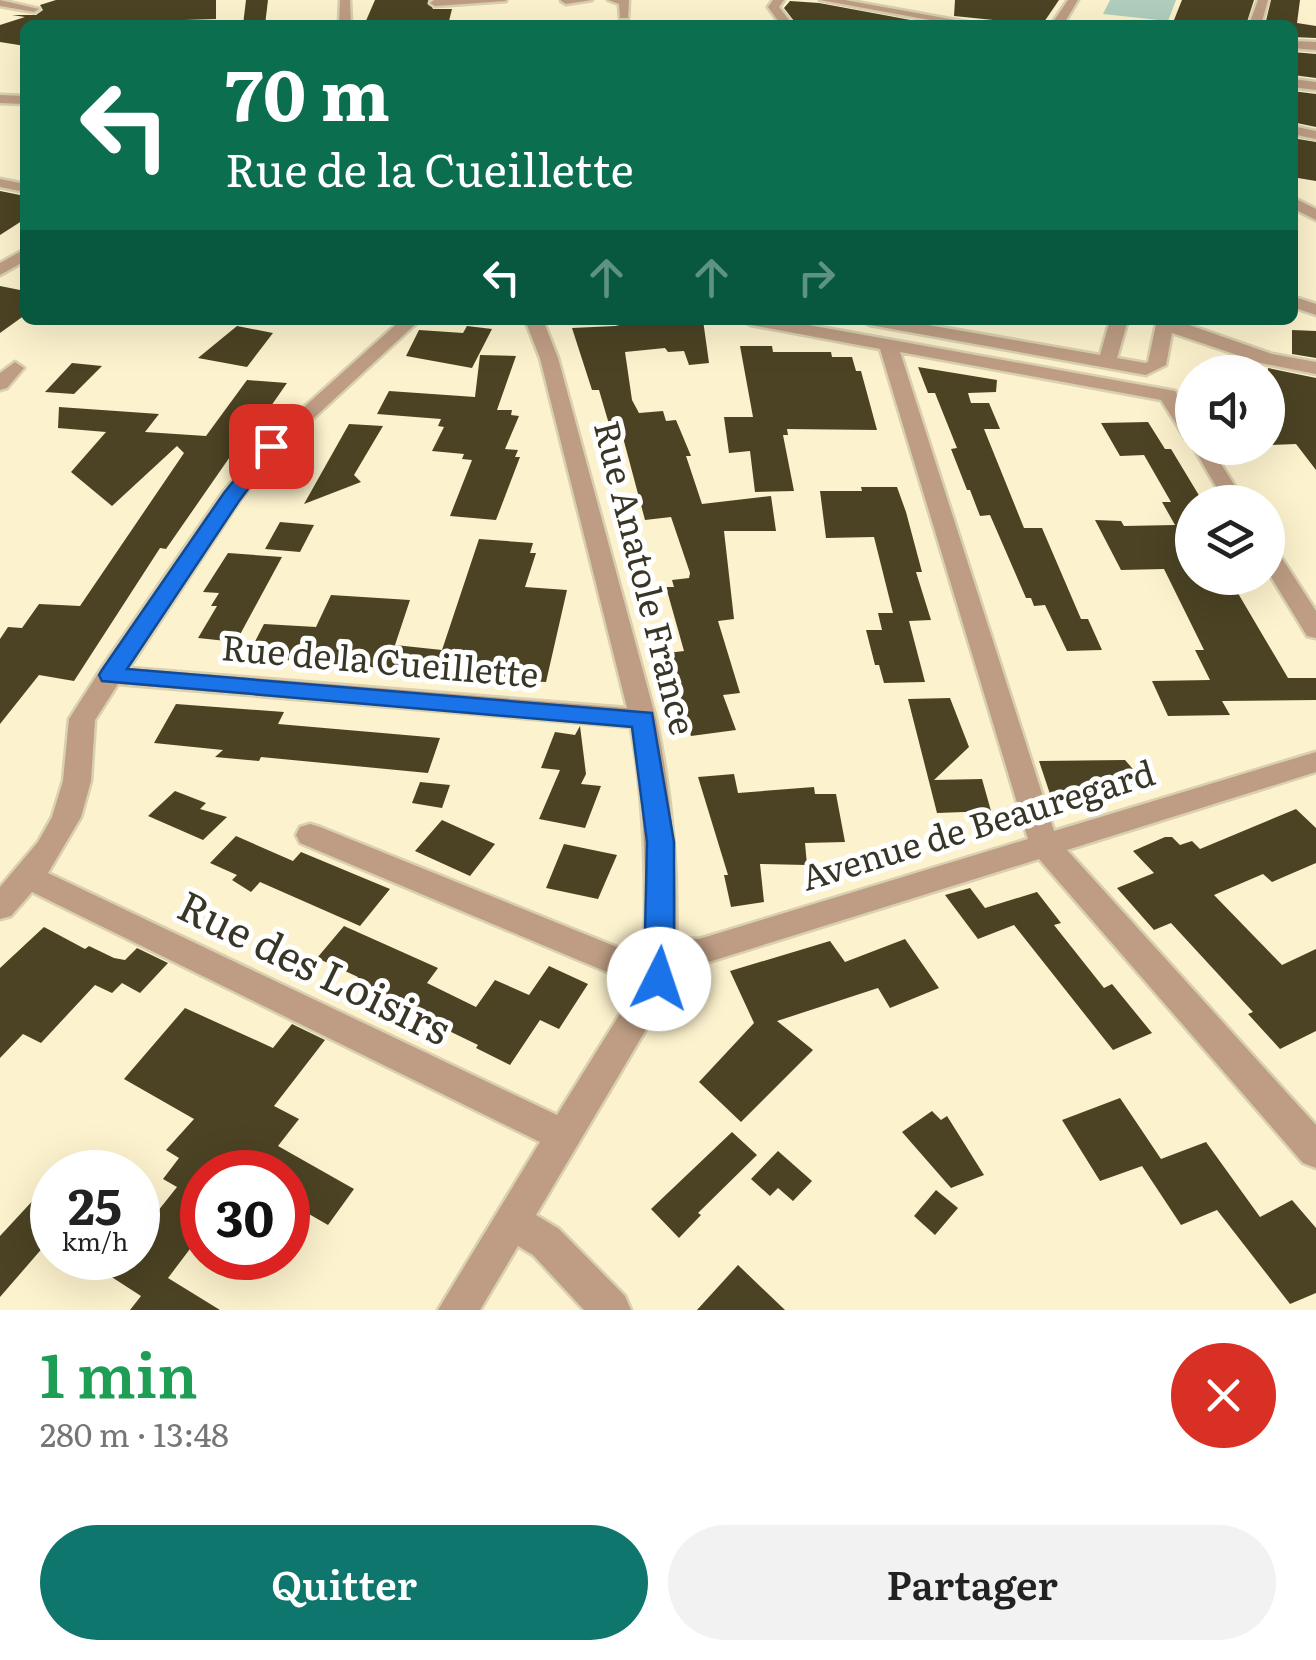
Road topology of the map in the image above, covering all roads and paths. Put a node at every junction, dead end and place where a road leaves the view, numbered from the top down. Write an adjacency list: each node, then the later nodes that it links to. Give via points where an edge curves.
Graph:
1 (566, 0): 2 (street)
2 (587, 0)
3 (614, 0): 10 (street, via 626,2)
4 (945, 0): 11 (street)
5 (501, 1): 8 (street)
6 (834, 1): 11 (street)
7 (0, 3): 9 (street)
8 (432, 6)
9 (34, 9)
10 (624, 16)
11 (930, 19): 12 (street)
12 (938, 20)
13 (405, 325): 28 (street, via 271,446)
14 (536, 325): 29 (street, Rue Anatole France)
15 (785, 325): 20 (street)
16 (898, 325): 21 (street)
17 (1118, 325): 21 (street)
18 (1166, 325): 21 (street, via 1157,365)
19 (1172, 325): 23 (street, via 1268,359)
20 (888, 344): 25 (street, via 1168,395); 32 (street)
21 (1108, 362)
22 (16, 368): 24 (street)
23 (1316, 368)
24 (0, 384)
25 (1175, 406)
26 (1285, 581): 27 (street)
27 (1316, 630)
28 (110, 675): 29 (street, Rue de la Cueillette); 33 (street, via 75,738 78,780 66,822)
29 (644, 720): 35 (street, Rue Anatole France, via 660,842)
30 (1316, 762): 32 (street, Avenue de Beauregard)
31 (310, 835): 35 (street)
32 (1044, 844): 35 (street, Avenue de Beauregard); 37 (street)
33 (28, 878): 34 (street); 36 (street, Rue des Loisirs)
34 (0, 907)
35 (660, 966): 36 (street)
36 (564, 1136): 38 (street)
37 (1316, 1151)
38 (513, 1222): 39 (street); 40 (street, via 546,1242)
39 (458, 1310)
40 (611, 1310)

